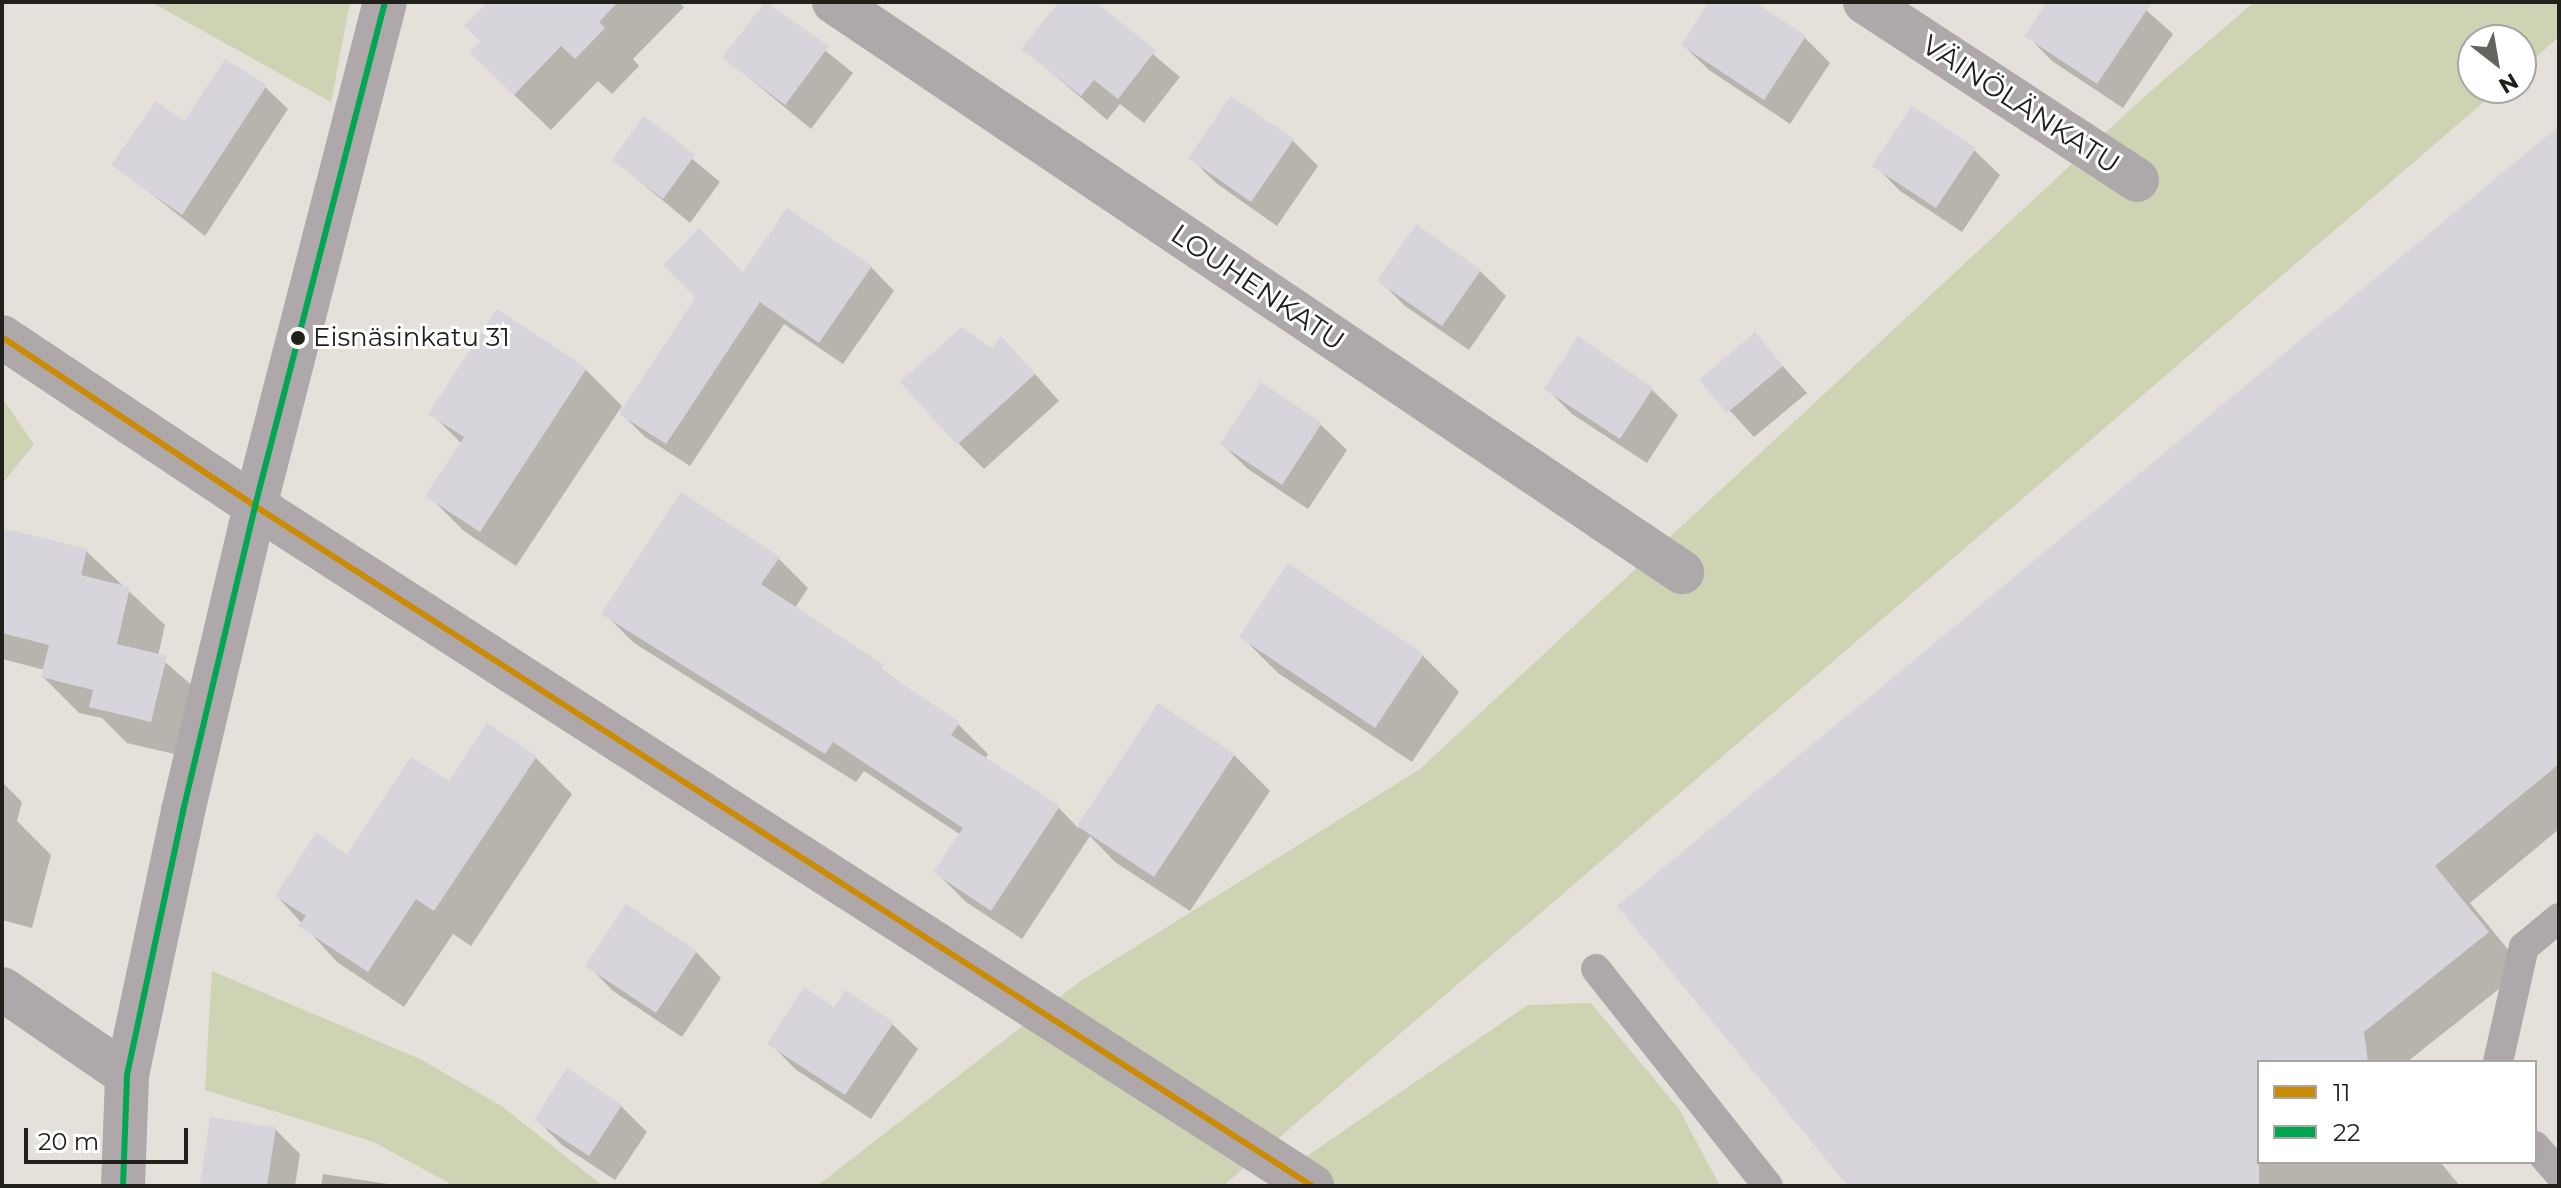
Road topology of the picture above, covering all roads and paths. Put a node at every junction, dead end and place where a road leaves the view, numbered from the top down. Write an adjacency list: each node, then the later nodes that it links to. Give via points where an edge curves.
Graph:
1 (385, 2): 6 (street)
2 (834, 2): 7 (street, LOUHENKATU)
3 (1865, 2): 4 (street, VÄINÖLÄNKATU)
4 (2137, 180)
5 (2, 337): 6 (street)
6 (255, 506): 12 (street); 16 (street)
7 (1682, 572)
8 (2559, 918): 11 (lane, via 2524,947)
9 (1596, 969): 17 (lane)
10 (2, 989): 12 (street)
11 (2498, 1060)
12 (127, 1075): 15 (street)
13 (2537, 1148): 14 (lane)
14 (2559, 1174)
15 (123, 1186)
16 (1312, 1186)
17 (1768, 1186)

